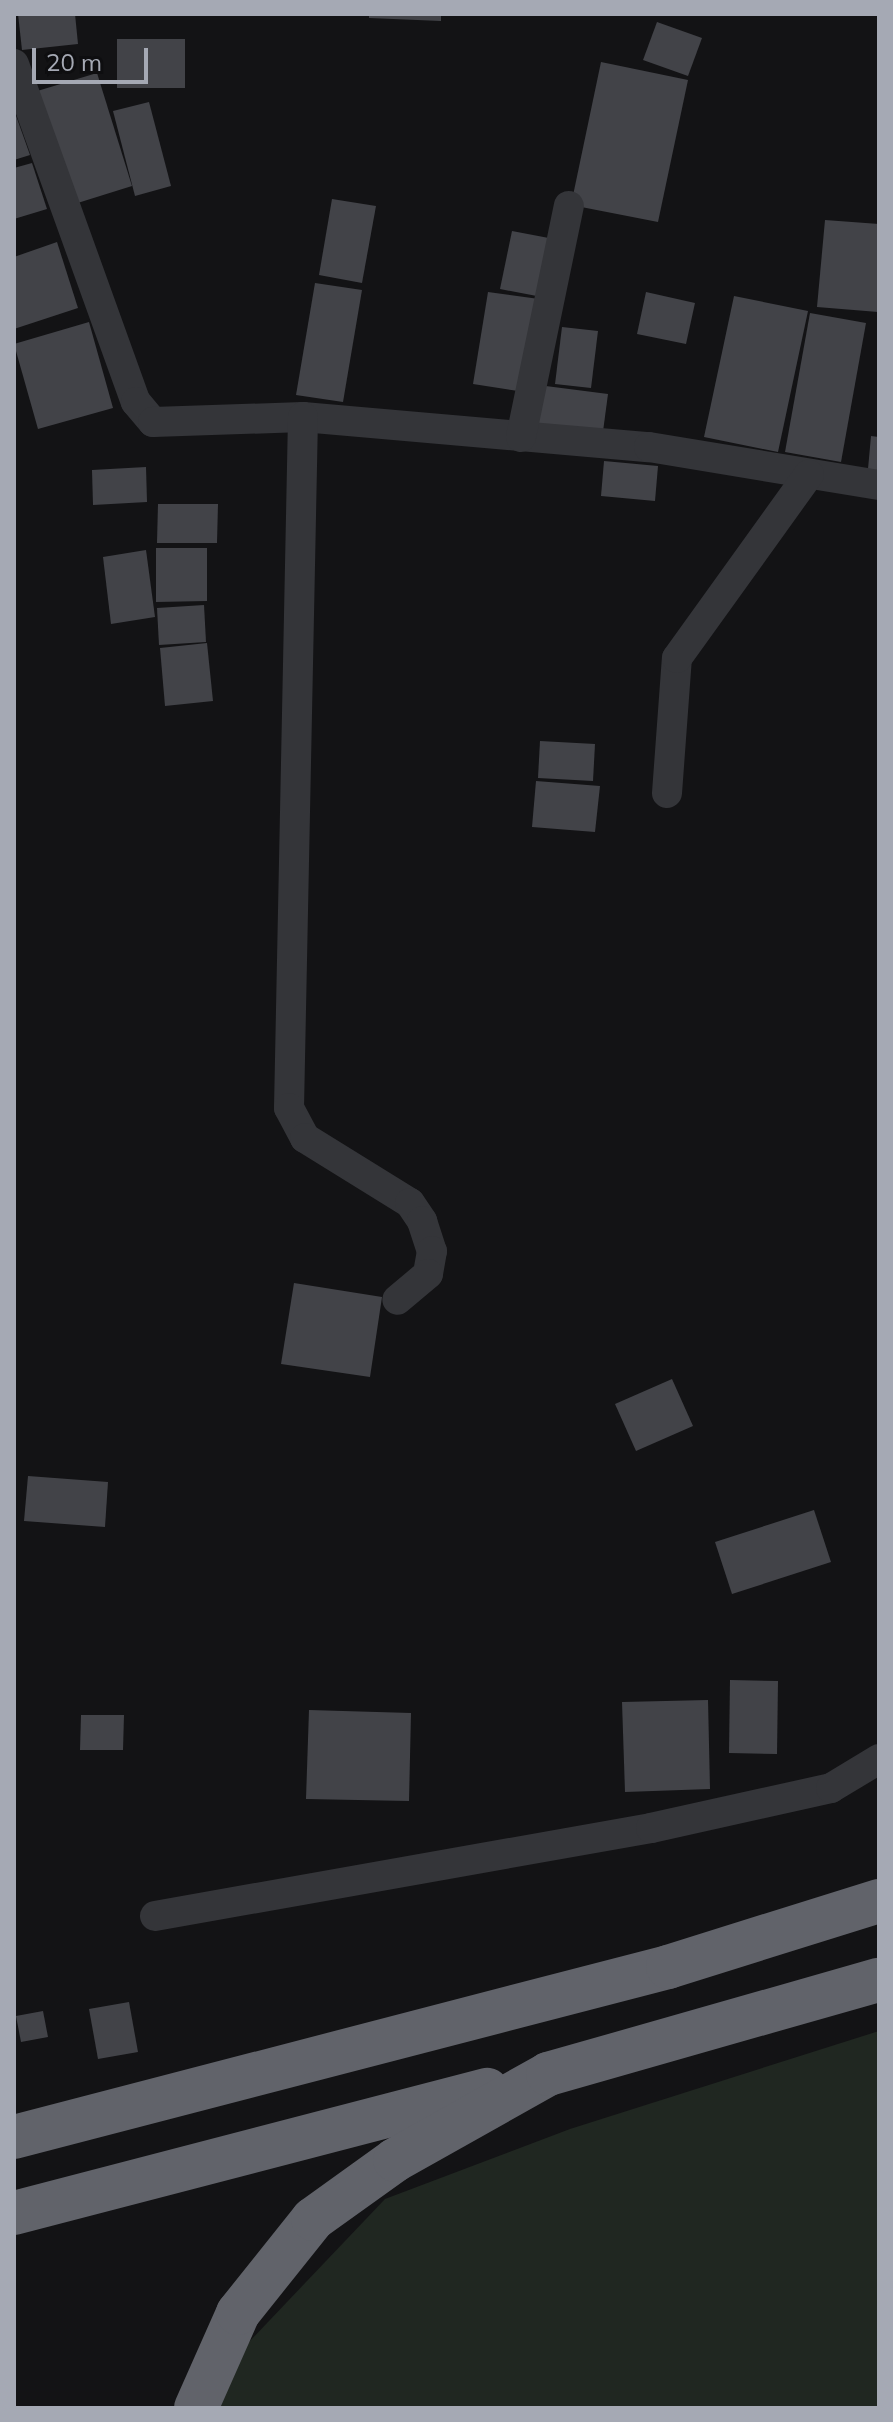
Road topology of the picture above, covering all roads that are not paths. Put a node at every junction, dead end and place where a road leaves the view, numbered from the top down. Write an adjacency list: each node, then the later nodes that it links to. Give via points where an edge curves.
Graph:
1 (14, 64): 3 (street, via 143,411 173,425)
2 (569, 206): 4 (street)
3 (303, 417): 4 (street); 8 (street, via 289,1108 305,1138 410,1203 422,1221 432,1251 428,1274)
4 (521, 437): 5 (street, via 649,447)
5 (809, 474): 6 (street); 7 (street, via 677,658)
6 (879, 485)
7 (667, 793)
8 (397, 1300)
9 (879, 1759): 11 (street, via 831,1788 666,1825)
10 (879, 1901): 14 (highway, via 668,1967)
11 (155, 1916)
12 (879, 1980): 13 (highway)
13 (548, 2074): 15 (highway); 16 (highway, via 395,2160 313,2219 238,2313)
14 (14, 2137)
15 (14, 2213)
16 (196, 2408)

